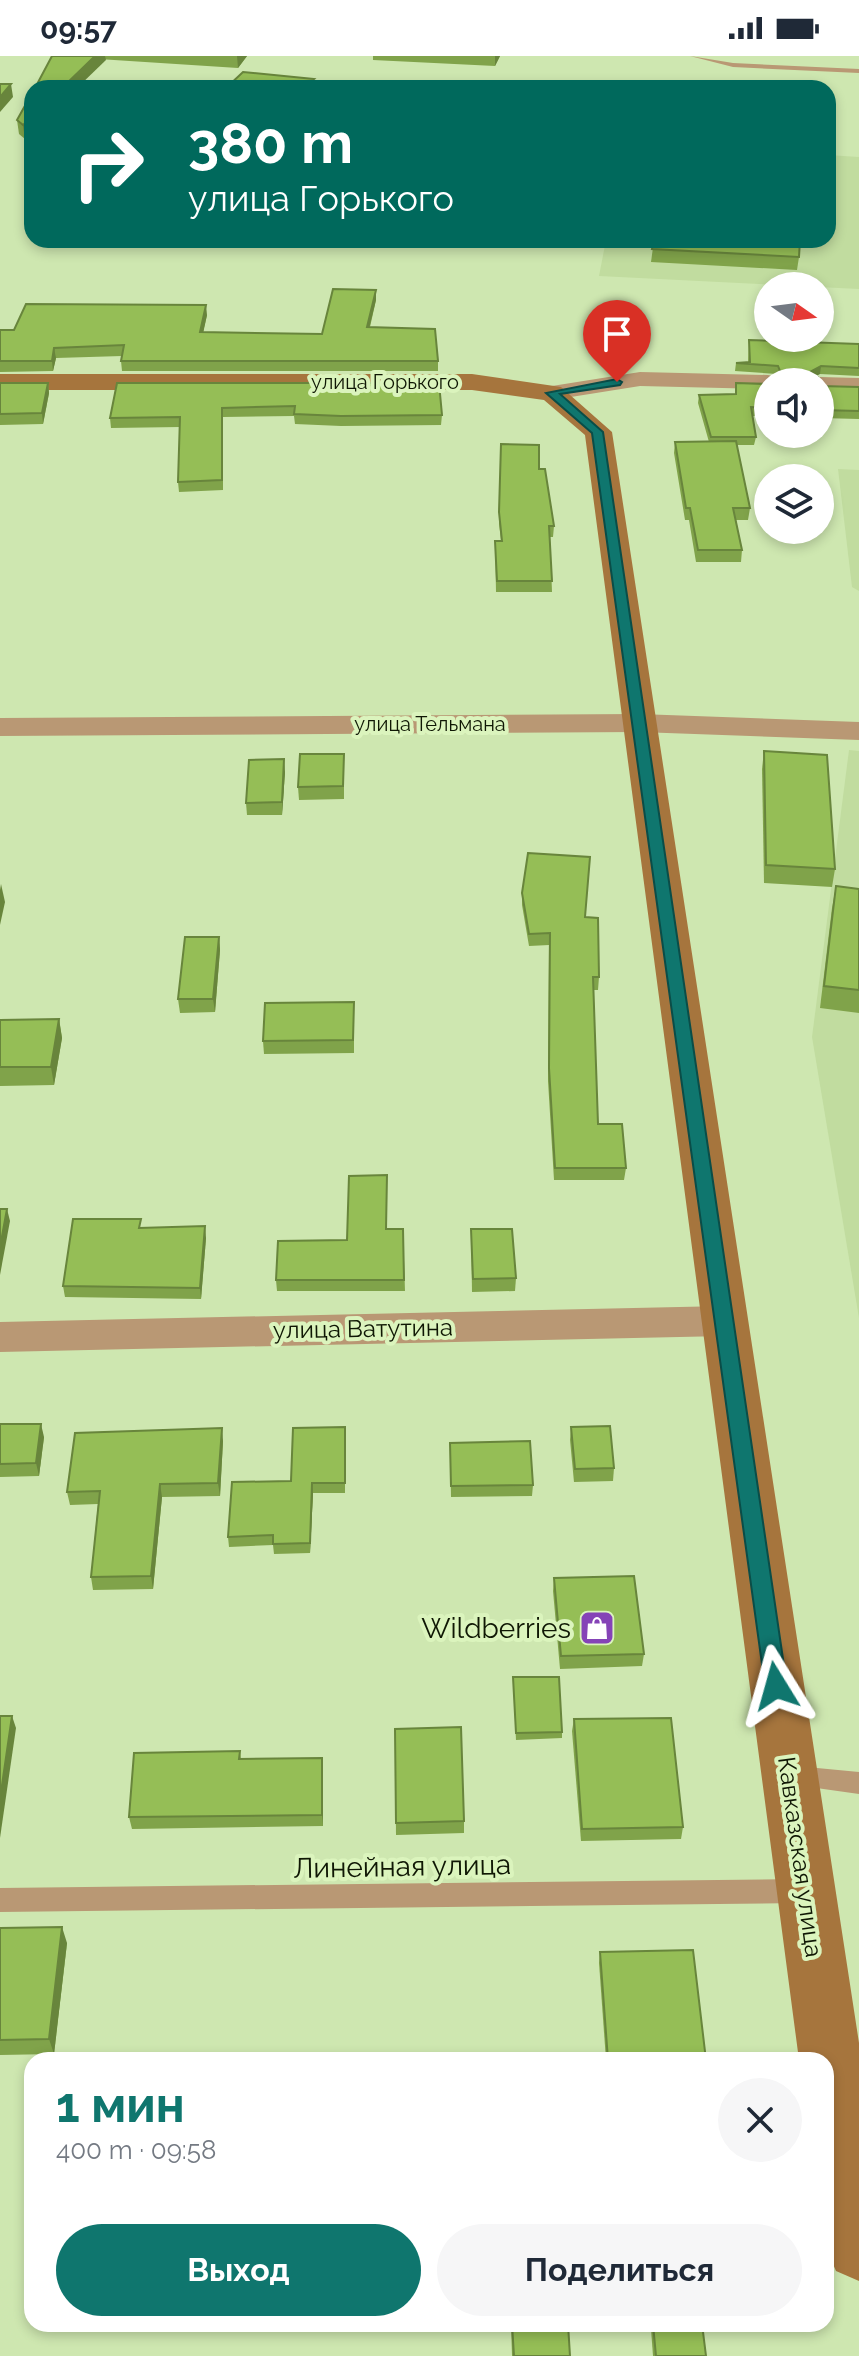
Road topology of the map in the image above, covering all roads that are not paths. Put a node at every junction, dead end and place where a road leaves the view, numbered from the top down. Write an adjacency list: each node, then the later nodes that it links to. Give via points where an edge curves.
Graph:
1 (694, 56): 2 (lane, via 733,65)
2 (859, 71)
3 (0, 382): 7 (main road, улица Горького, via 472,382)
4 (754, 382): 7 (street, улица Горького, via 640,379)
5 (834, 384): 6 (street)
6 (859, 385)
7 (552, 393): 8 (main road, Кавказская улица, via 598,432)
8 (639, 723): 9 (street, улица Тельмана); 10 (street, улица Тельмана); 11 (main road, Кавказская улица)
9 (0, 727)
10 (859, 731)
11 (725, 1321): 12 (street, улица Ватутина); 13 (main road, Кавказская улица)
12 (0, 1337)
13 (789, 1777): 14 (lane); 15 (main road, Кавказская улица)
14 (859, 1783)
15 (805, 1891): 16 (lane, Линейная улица); 17 (main road, Кавказская улица)
16 (0, 1900)
17 (829, 2052)
18 (834, 2083): 19 (main road, Кавказская улица)
19 (859, 2248)

